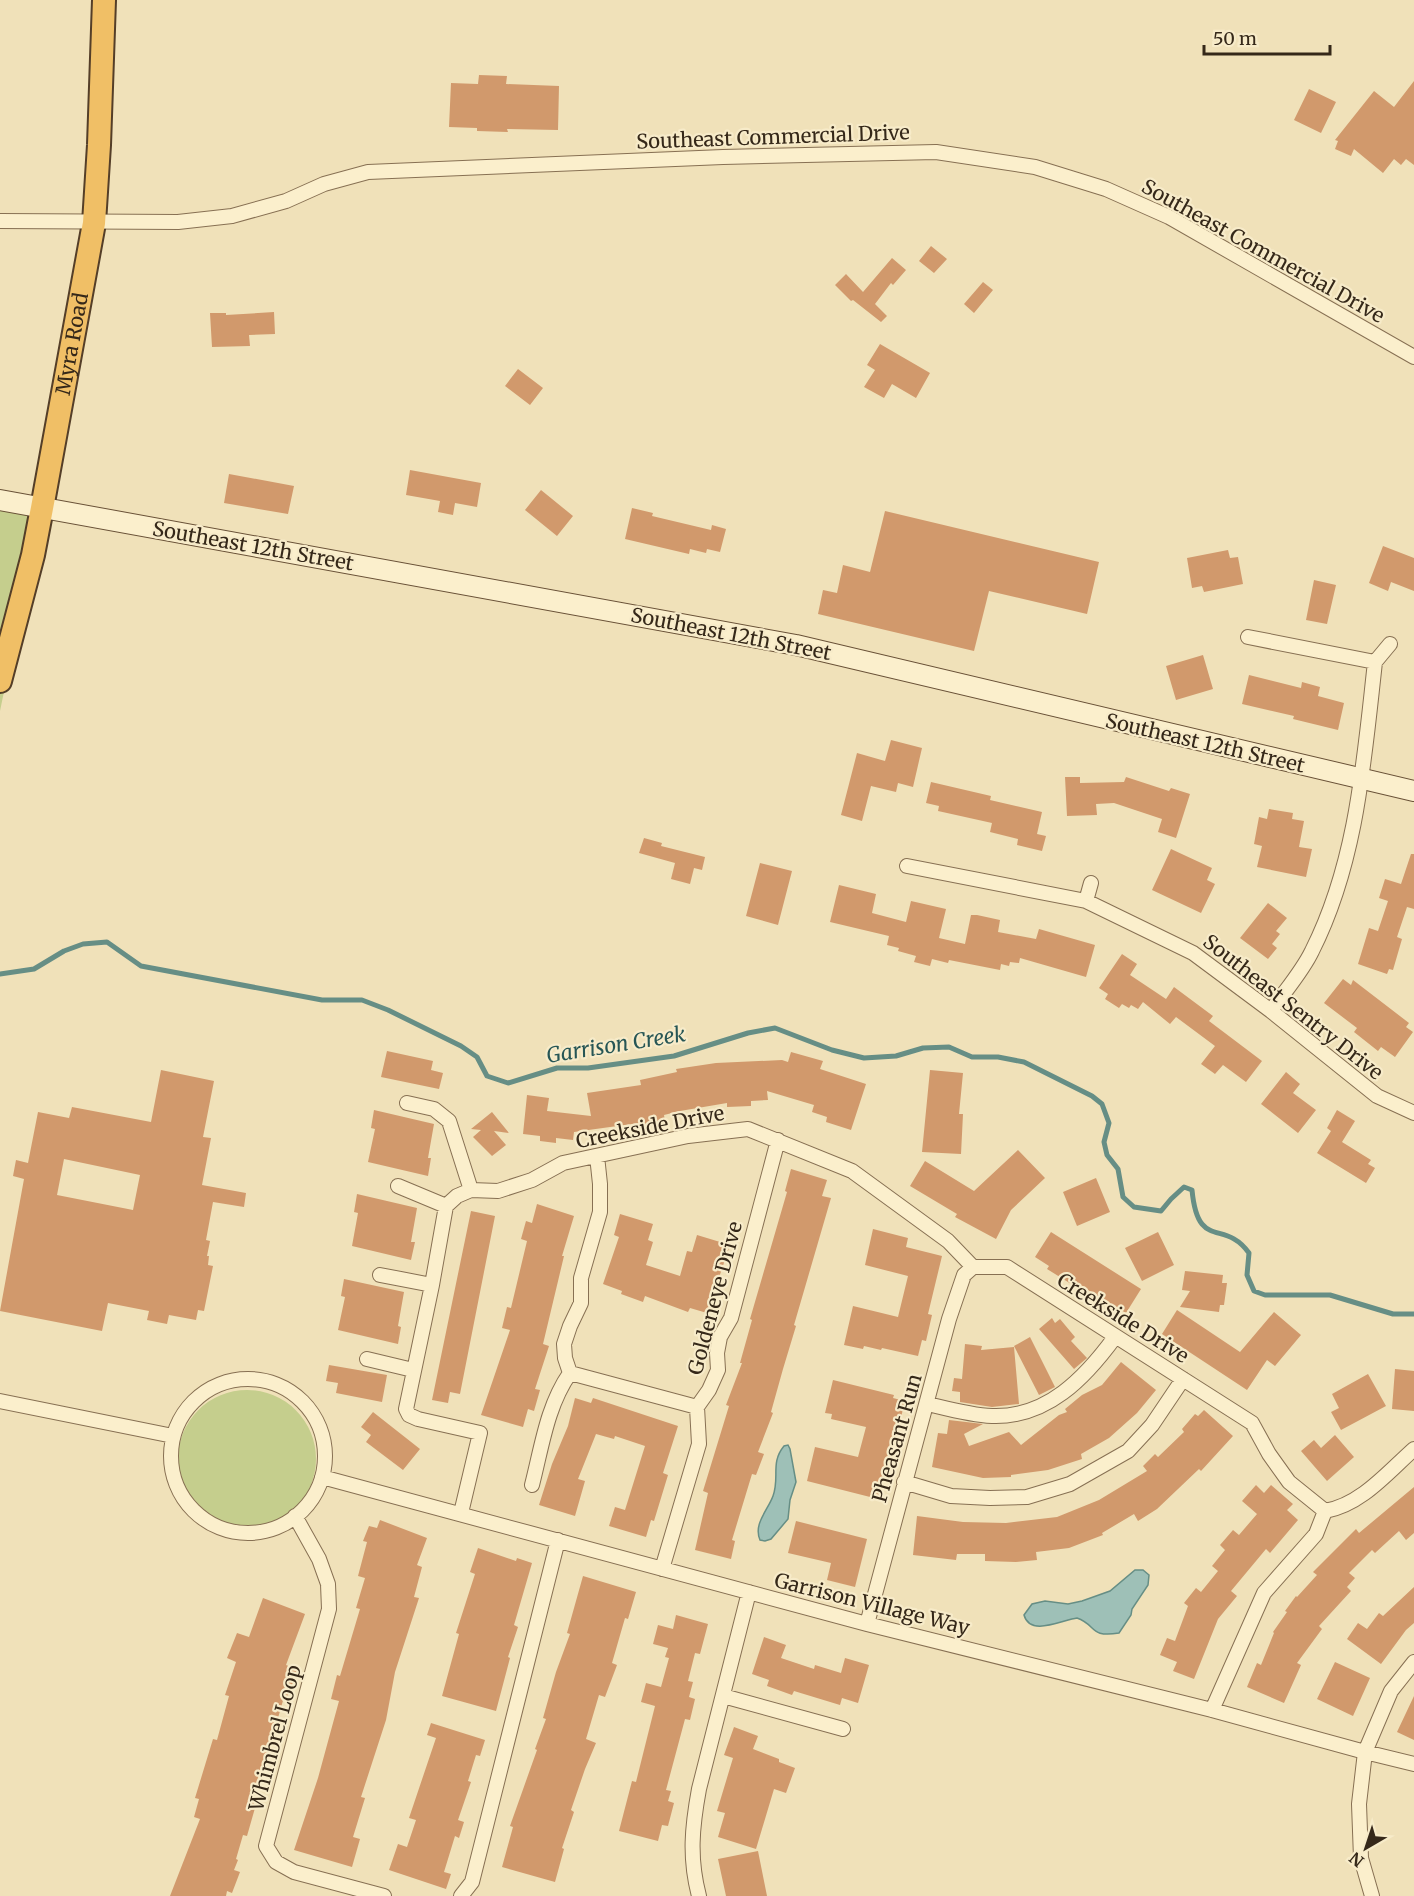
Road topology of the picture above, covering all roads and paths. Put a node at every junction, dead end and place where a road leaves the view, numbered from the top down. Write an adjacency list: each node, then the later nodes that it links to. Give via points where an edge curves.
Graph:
1 (104, 0): 3 (highway, Myra Road)
2 (0, 221): 3 (street, Southeast Commercial Drive)
3 (94, 223): 4 (street, Southeast Commercial Drive, via 178,222 232,216 368,172 936,152 1035,167 1106,189 1169,218); 6 (highway, Myra Road)
4 (1414, 357)
5 (0, 500): 6 (main road, Southeast 12th Street)
6 (42, 508): 10 (highway, Myra Road); 11 (main road, Southeast 12th Street, via 796,645)
7 (1248, 637): 9 (street)
8 (1390, 644): 9 (street)
9 (1375, 662): 11 (street)
10 (0, 681)
11 (1362, 780): 12 (main road, Southeast 12th Street); 16 (street, via 1337,894 1311,953)
12 (1414, 791)
13 (907, 866): 15 (street, Southeast Sentry Drive)
14 (1091, 883): 15 (street)
15 (1086, 901): 16 (street, Southeast Sentry Drive, via 1193,953)
16 (1271, 1011): 18 (street, Southeast Sentry Drive, via 1377,1096)
17 (407, 1103): 22 (street, via 434,1109 449,1121)
18 (1414, 1113)
19 (778, 1140): 20 (street, Creekside Drive, via 748,1129 688,1136); 24 (street, Creekside Drive, via 852,1171 948,1241); 34 (street, Goldeneye Drive, via 731,1318 720,1337 718,1370)
20 (597, 1156): 22 (street, Creekside Drive, via 562,1164 532,1180 498,1191); 30 (street, via 600,1212 581,1278 581,1303 564,1344)
21 (398, 1186): 23 (street)
22 (471, 1190): 23 (street)
23 (446, 1206): 26 (street)
24 (973, 1267): 27 (street, Creekside Drive, via 1007,1267); 33 (street, Pheasant Run, via 964,1275 949,1319)
25 (380, 1275): 26 (street)
26 (432, 1285): 29 (street)
27 (1115, 1337): 31 (street, Creekside Drive); 33 (street, via 1088,1372 1068,1390 1035,1408 993,1416)
28 (367, 1359): 29 (street)
29 (413, 1370): 41 (street, via 406,1409 409,1414 480,1433)
30 (570, 1372): 34 (street); 39 (street, via 552,1405)
31 (1183, 1379): 38 (street, via 1152,1425 1128,1450 1070,1485 1027,1497 990,1498 951,1496); 40 (street, Creekside Drive, via 1251,1423 1281,1472)
32 (0, 1401): 35 (street)
33 (928, 1404): 38 (street, Pheasant Run)
34 (697, 1407): 44 (street, via 699,1444)
35 (173, 1436): 37 (street, via 194,1399 215,1386 240,1379 269,1382 288,1390 315,1419 323,1438); 42 (street, via 172,1472 181,1495 194,1511 215,1526 254,1533 271,1530)
36 (1414, 1449): 40 (street, via 1364,1493 1337,1509)
37 (322, 1477): 41 (street, Garrison Village Way); 42 (street, via 313,1497)
38 (904, 1482): 46 (street, Pheasant Run)
39 (532, 1485)
40 (1325, 1511): 49 (street, via 1316,1534 1264,1593)
41 (460, 1514): 43 (street, Garrison Village Way)
42 (295, 1516): 53 (street, Whimbrel Loop, via 319,1559 328,1584 329,1609 266,1846 276,1862 294,1872)
43 (558, 1540): 44 (street, Garrison Village Way); 54 (street, via 472,1882)
44 (662, 1569): 45 (street, Garrison Village Way)
45 (749, 1592): 46 (street, Garrison Village Way); 48 (street)
46 (867, 1624): 49 (street, Garrison Village Way)
47 (1414, 1662): 51 (street, via 1391,1691)
48 (723, 1696): 50 (street); 55 (street, via 694,1819 691,1848)
49 (1212, 1710): 51 (street, Garrison Village Way)
50 (843, 1729)
51 (1365, 1752): 52 (street, Garrison Village Way); 56 (street, via 1359,1804 1361,1858)
52 (1414, 1764)
53 (384, 1896)
54 (461, 1896)
55 (699, 1896)
56 (1372, 1896)

